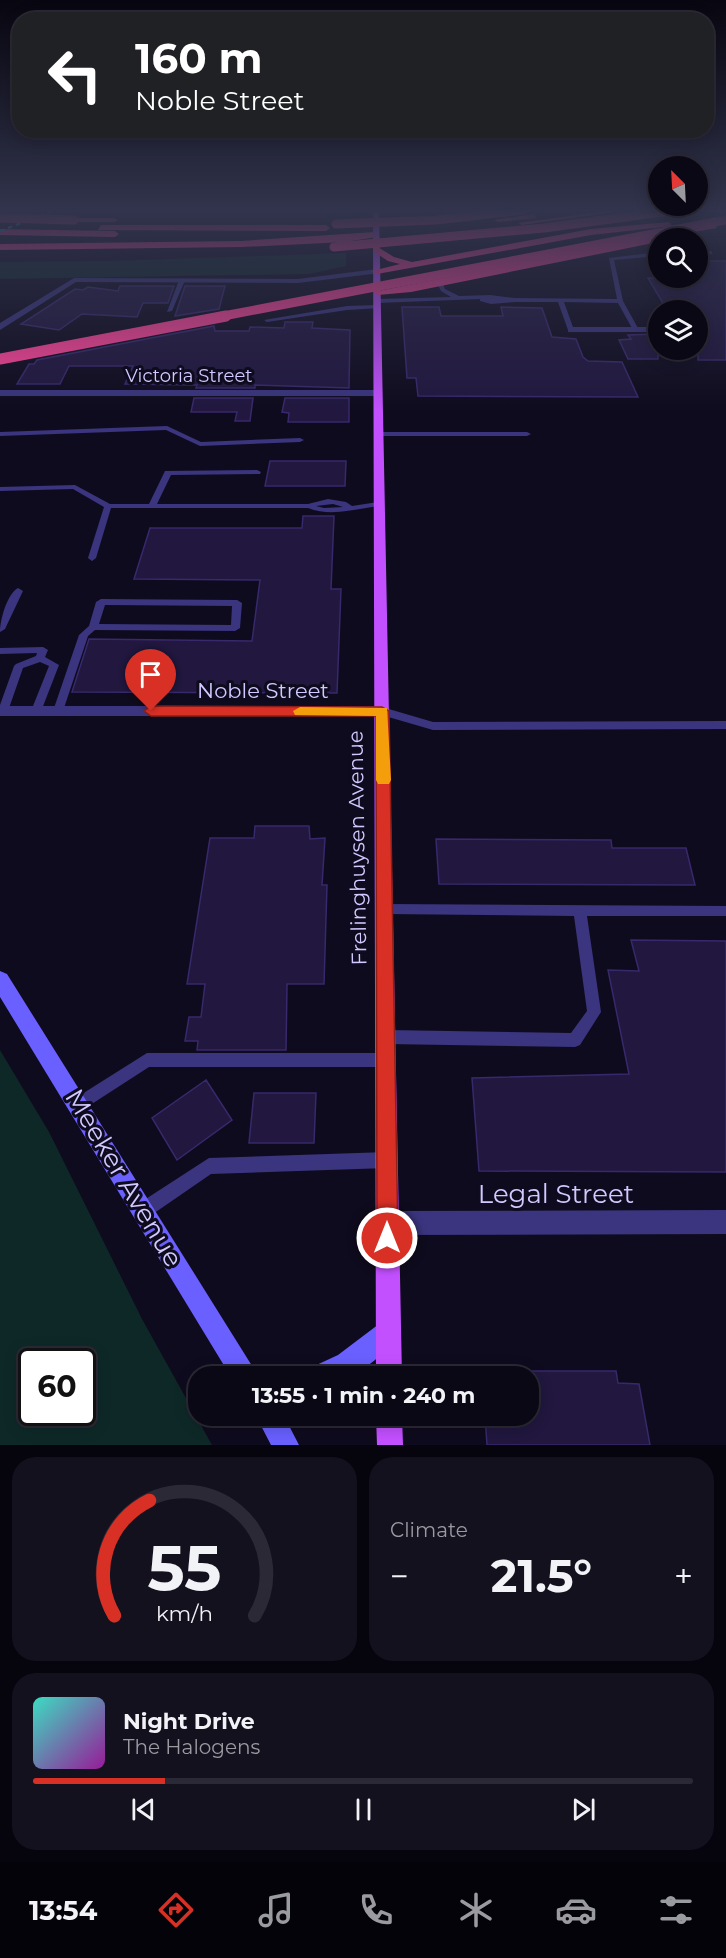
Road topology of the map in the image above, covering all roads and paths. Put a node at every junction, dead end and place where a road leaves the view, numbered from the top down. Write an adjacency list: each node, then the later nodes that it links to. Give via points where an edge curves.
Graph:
1 (325, 277): 7 (street)
2 (377, 277): 9 (main road, Frelinghuysen Avenue)
3 (385, 277): 19 (highway)
4 (429, 277): 20 (highway, bridge)
5 (468, 277): 8 (highway)
6 (615, 277): 12 (lane)
7 (182, 280): 13 (lane); 15 (street, via 74,280)
8 (440, 283): 9 (highway); 10 (lane, via 443,290)
9 (377, 300): 10 (lane); 14 (lane); 22 (main road, Frelinghuysen Avenue)
10 (463, 300): 11 (lane)
11 (560, 300): 12 (lane); 16 (lane)
12 (620, 301): 17 (lane)
13 (169, 311)
14 (267, 320)
15 (0, 327)
16 (571, 330): 17 (street)
17 (636, 330): 18 (street)
18 (648, 330)
19 (0, 350)
20 (0, 359)
21 (0, 393): 22 (street, Victoria Street)
22 (378, 393): 24 (main road, Frelinghuysen Avenue)
23 (0, 434): 26 (lane, via 167,428 200,444)
24 (378, 434): 25 (lane); 29 (main road, Frelinghuysen Avenue)
25 (527, 434)
26 (300, 440)
27 (257, 472): 31 (lane, via 168,473)
28 (0, 489): 30 (lane, via 75,487)
29 (378, 504): 31 (lane, via 340,510 309,506); 41 (main road, Frelinghuysen Avenue)
30 (108, 506): 31 (lane); 32 (lane)
31 (152, 506)
32 (92, 558)
33 (18, 591): 35 (lane)
34 (93, 627): 34 (lane, via 235,628 237,603 101,602); 40 (lane, via 84,634)
35 (0, 629)
36 (0, 651): 37 (lane, via 43,650)
37 (40, 658): 38 (lane, via 19,666); 39 (lane, via 54,665)
38 (1, 711): 39 (street, Noble Street)
39 (36, 711): 40 (street, Noble Street)
40 (58, 711): 41 (street, Noble Street)
41 (382, 711): 42 (lane, via 432,726); 43 (main road, Frelinghuysen Avenue)
42 (726, 726)
43 (385, 909): 44 (lane); 47 (main road, Frelinghuysen Avenue)
44 (580, 911): 45 (lane); 47 (lane, via 594,1012 575,1040)
45 (726, 911)
46 (0, 980): 49 (main road, Meeker Avenue)
47 (387, 1037): 48 (main road, Frelinghuysen Avenue)
48 (387, 1060): 49 (lane, via 147,1060); 50 (main road, Frelinghuysen Avenue)
49 (79, 1104): 51 (main road, Meeker Avenue)
50 (387, 1160): 51 (lane, via 209,1166); 53 (main road, Frelinghuysen Avenue)
51 (144, 1210): 55 (main road, Meeker Avenue)
52 (726, 1222): 53 (street, Legal Street)
53 (387, 1223): 54 (main road, Frelinghuysen Avenue)
54 (388, 1333): 56 (main road); 57 (main road, Frelinghuysen Avenue)
55 (240, 1366)
56 (343, 1366)
57 (389, 1366)
58 (275, 1426): 60 (main road)
59 (389, 1426): 61 (main road)
60 (286, 1445)
61 (390, 1445)

